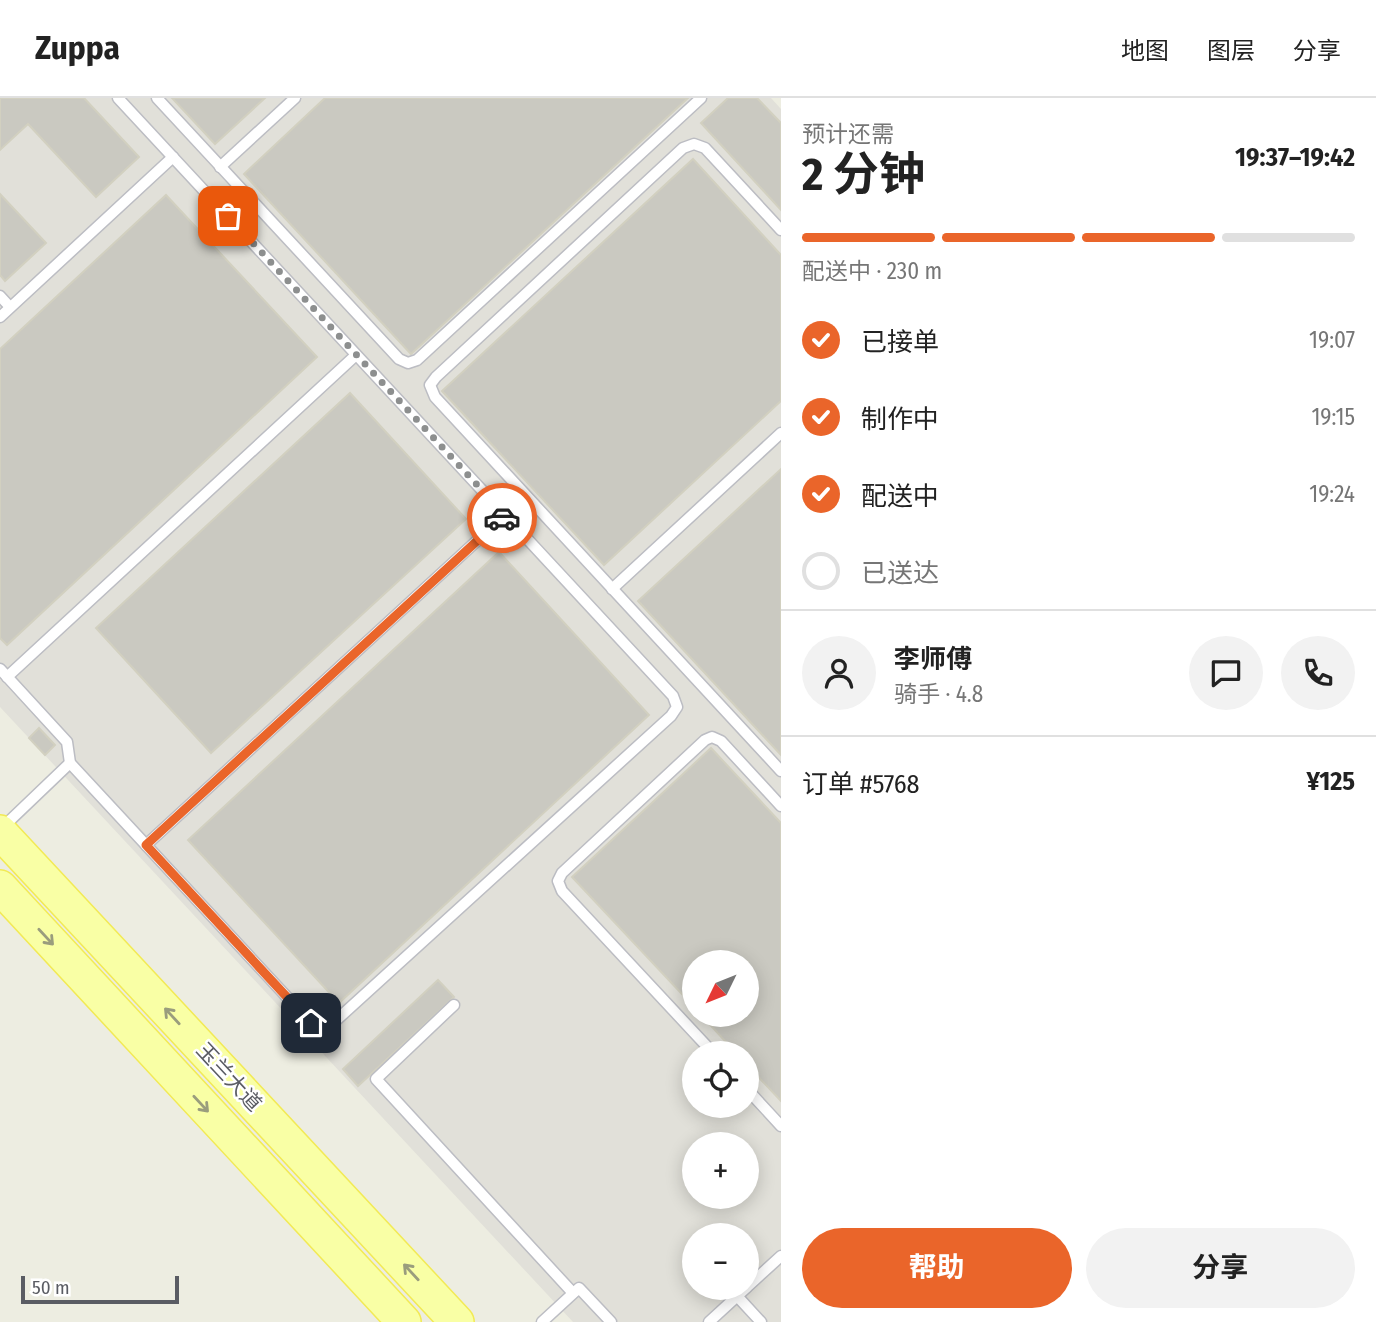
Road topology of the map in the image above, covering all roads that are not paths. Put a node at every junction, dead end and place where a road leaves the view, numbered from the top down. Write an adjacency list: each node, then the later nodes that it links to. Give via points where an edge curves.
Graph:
1 (118, 98): 5 (lane)
2 (156, 98): 6 (lane)
3 (295, 98): 6 (lane)
4 (701, 98): 6 (lane, via 408,363 399,359)
5 (173, 157): 9 (lane); 11 (lane)
6 (220, 167)
7 (781, 230): 14 (lane, via 705,148 694,144 683,148 430,385 435,397)
8 (0, 296): 9 (lane)
9 (10, 307): 10 (lane)
10 (0, 317)
11 (356, 355): 13 (lane); 15 (lane)
12 (781, 433): 14 (lane)
13 (505, 515): 20 (lane); 20 (lane, via 673,696 677,707 671,716 331,1025 321,1029)
14 (612, 589): 17 (lane)
15 (3, 673): 16 (lane, via 67,742)
16 (70, 763): 19 (lane); 20 (lane)
17 (781, 771)
18 (781, 806): 23 (lane, via 721,741 712,737 572,863 558,881 562,891)
19 (0, 831): 32 (main road, 玉兰大道, one-way to 19)
20 (146, 845)
21 (0, 887): 31 (main road, 玉兰大道, one-way to 31)
22 (454, 1005): 28 (lane, via 376,1079)
23 (702, 1041)
24 (759, 1103): 25 (lane)
25 (781, 1126)
26 (781, 1256): 27 (lane)
27 (759, 1276)
28 (573, 1293): 33 (lane); 34 (lane, via 579,1288)
29 (732, 1300): 35 (lane)
30 (749, 1300): 36 (lane)
31 (404, 1322)
32 (457, 1322)
33 (542, 1322)
34 (611, 1322)
35 (709, 1322)
36 (761, 1322)

